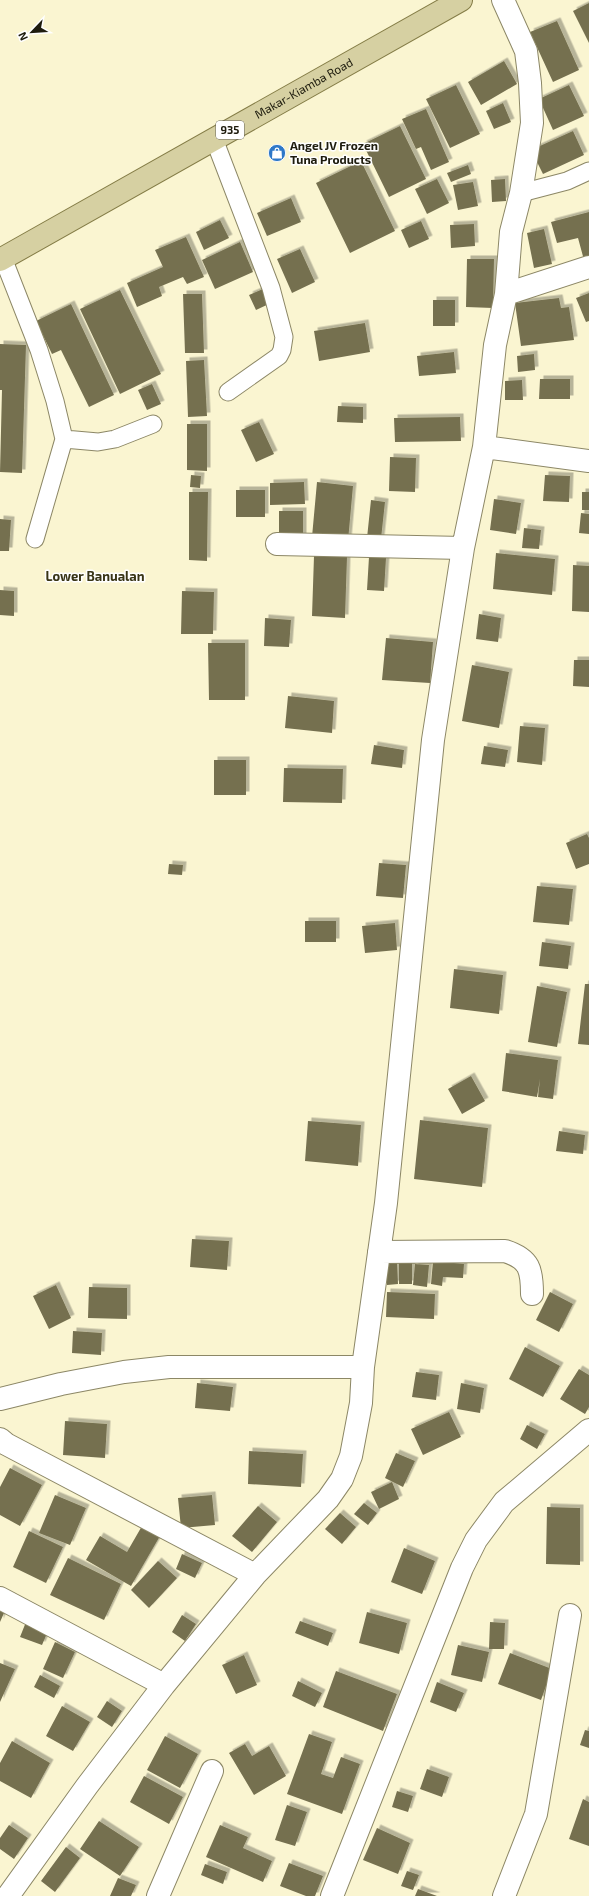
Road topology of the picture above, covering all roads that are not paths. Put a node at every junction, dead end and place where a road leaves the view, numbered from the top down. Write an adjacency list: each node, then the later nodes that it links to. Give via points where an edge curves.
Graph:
1 (460, 0): 3 (main road, Makar-Kiamba Road / 935)
2 (503, 0): 5 (street, via 526,51 530,83 532,124)
3 (214, 139): 6 (main road, Makar-Kiamba Road / 935); 9 (lane, via 270,288 284,337 279,356)
4 (589, 171): 5 (lane, via 567,181)
5 (521, 193): 8 (street, via 511,232)
6 (1, 259): 11 (lane, via 39,350)
7 (589, 267): 8 (street)
8 (506, 294): 12 (street, via 495,345)
9 (228, 392)
10 (153, 424): 11 (lane, via 115,439 98,442)
11 (64, 438): 14 (lane)
12 (484, 447): 13 (street); 16 (street)
13 (589, 461)
14 (35, 539)
15 (277, 544): 16 (street)
16 (463, 548): 17 (street, via 433,740)
17 (379, 1252): 18 (street, via 504,1251 523,1260 529,1266); 19 (street)
18 (532, 1294)
19 (363, 1367): 20 (street, via 169,1367 124,1372); 23 (street, via 361,1403 351,1456 342,1479 328,1499)
20 (0, 1399)
21 (589, 1430): 30 (street, via 504,1502 476,1540 462,1568)
22 (0, 1439): 23 (street)
23 (255, 1575): 26 (street)
24 (0, 1598): 26 (street)
25 (570, 1615): 31 (street, via 536,1814)
26 (164, 1685): 28 (street)
27 (212, 1771): 29 (street)
28 (8, 1896)
29 (158, 1896)
30 (332, 1896)
31 (504, 1896)

